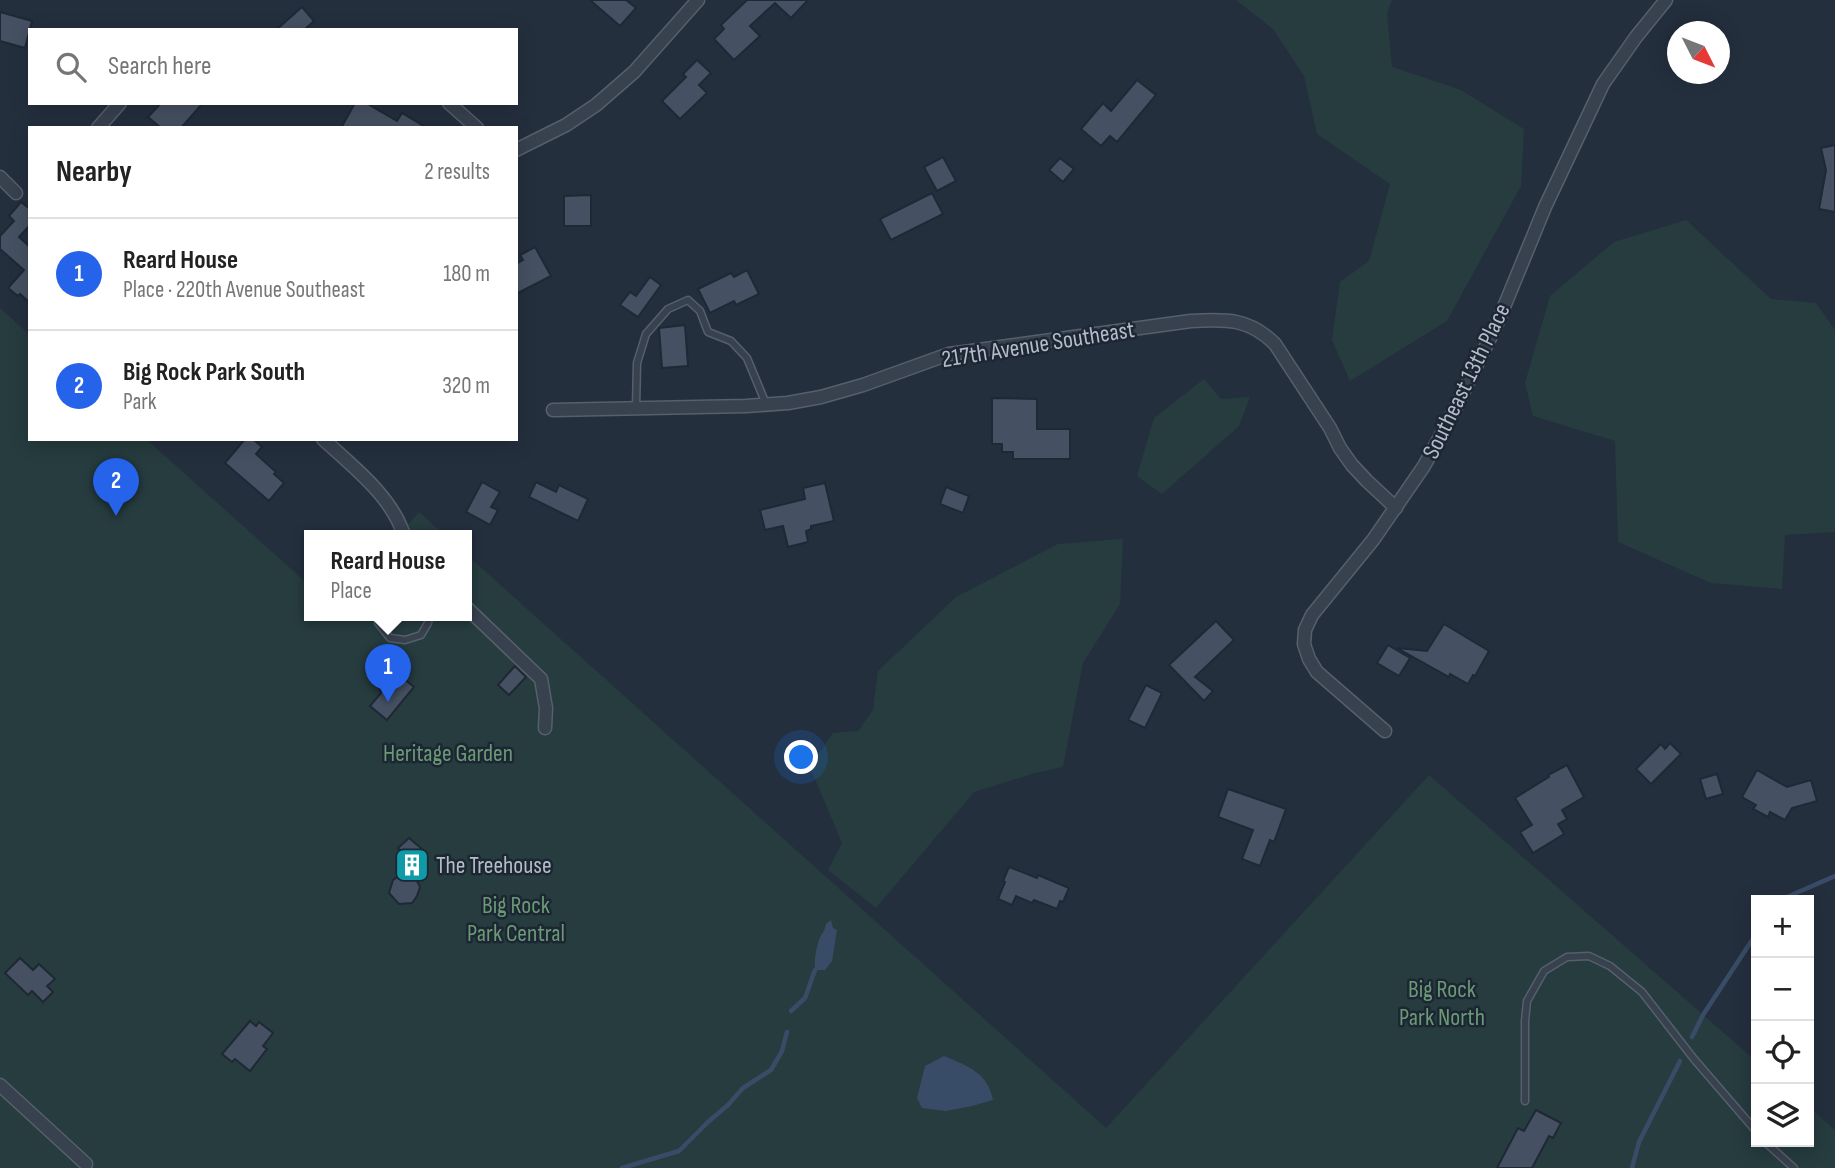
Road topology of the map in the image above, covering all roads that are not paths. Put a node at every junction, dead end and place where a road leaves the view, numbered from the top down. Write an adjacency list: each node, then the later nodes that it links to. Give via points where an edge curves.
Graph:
1 (698, 0): 7 (street, via 634,72 596,104)
2 (1664, 1): 14 (street, Southeast 13th Place, via 1603,84 1485,349 1430,455)
3 (118, 105): 5 (street)
4 (451, 105): 6 (street)
5 (100, 126)
6 (475, 126)
7 (518, 149)
8 (0, 177): 9 (street)
9 (16, 192)
10 (766, 404): 11 (street, 217th Avenue Southeast); 11 (lane, via 747,358 731,341 708,332 700,311 688,300 668,309 646,334 637,363); 14 (street, 217th Avenue Southeast, via 821,397 949,354 1224,320 1265,333 1352,465)
11 (636, 408): 12 (street, 217th Avenue Southeast)
12 (553, 410)
13 (325, 441): 15 (street, via 376,488)
14 (1396, 508): 20 (street, Southeast 13th Place, via 1312,615 1304,644 1317,672)
15 (401, 530)
16 (472, 613): 19 (street, via 541,679)
17 (378, 621): 18 (lane, via 390,638 405,640 421,635)
18 (428, 621)
19 (545, 728)
20 (1385, 731)
21 (0, 1086): 25 (street)
22 (1525, 1101): 23 (lane, via 1527,1001 1544,971 1567,957 1588,956 1610,966 1642,992)
23 (1751, 1125)
24 (1771, 1147): 26 (lane)
25 (86, 1164)
26 (1794, 1168)

